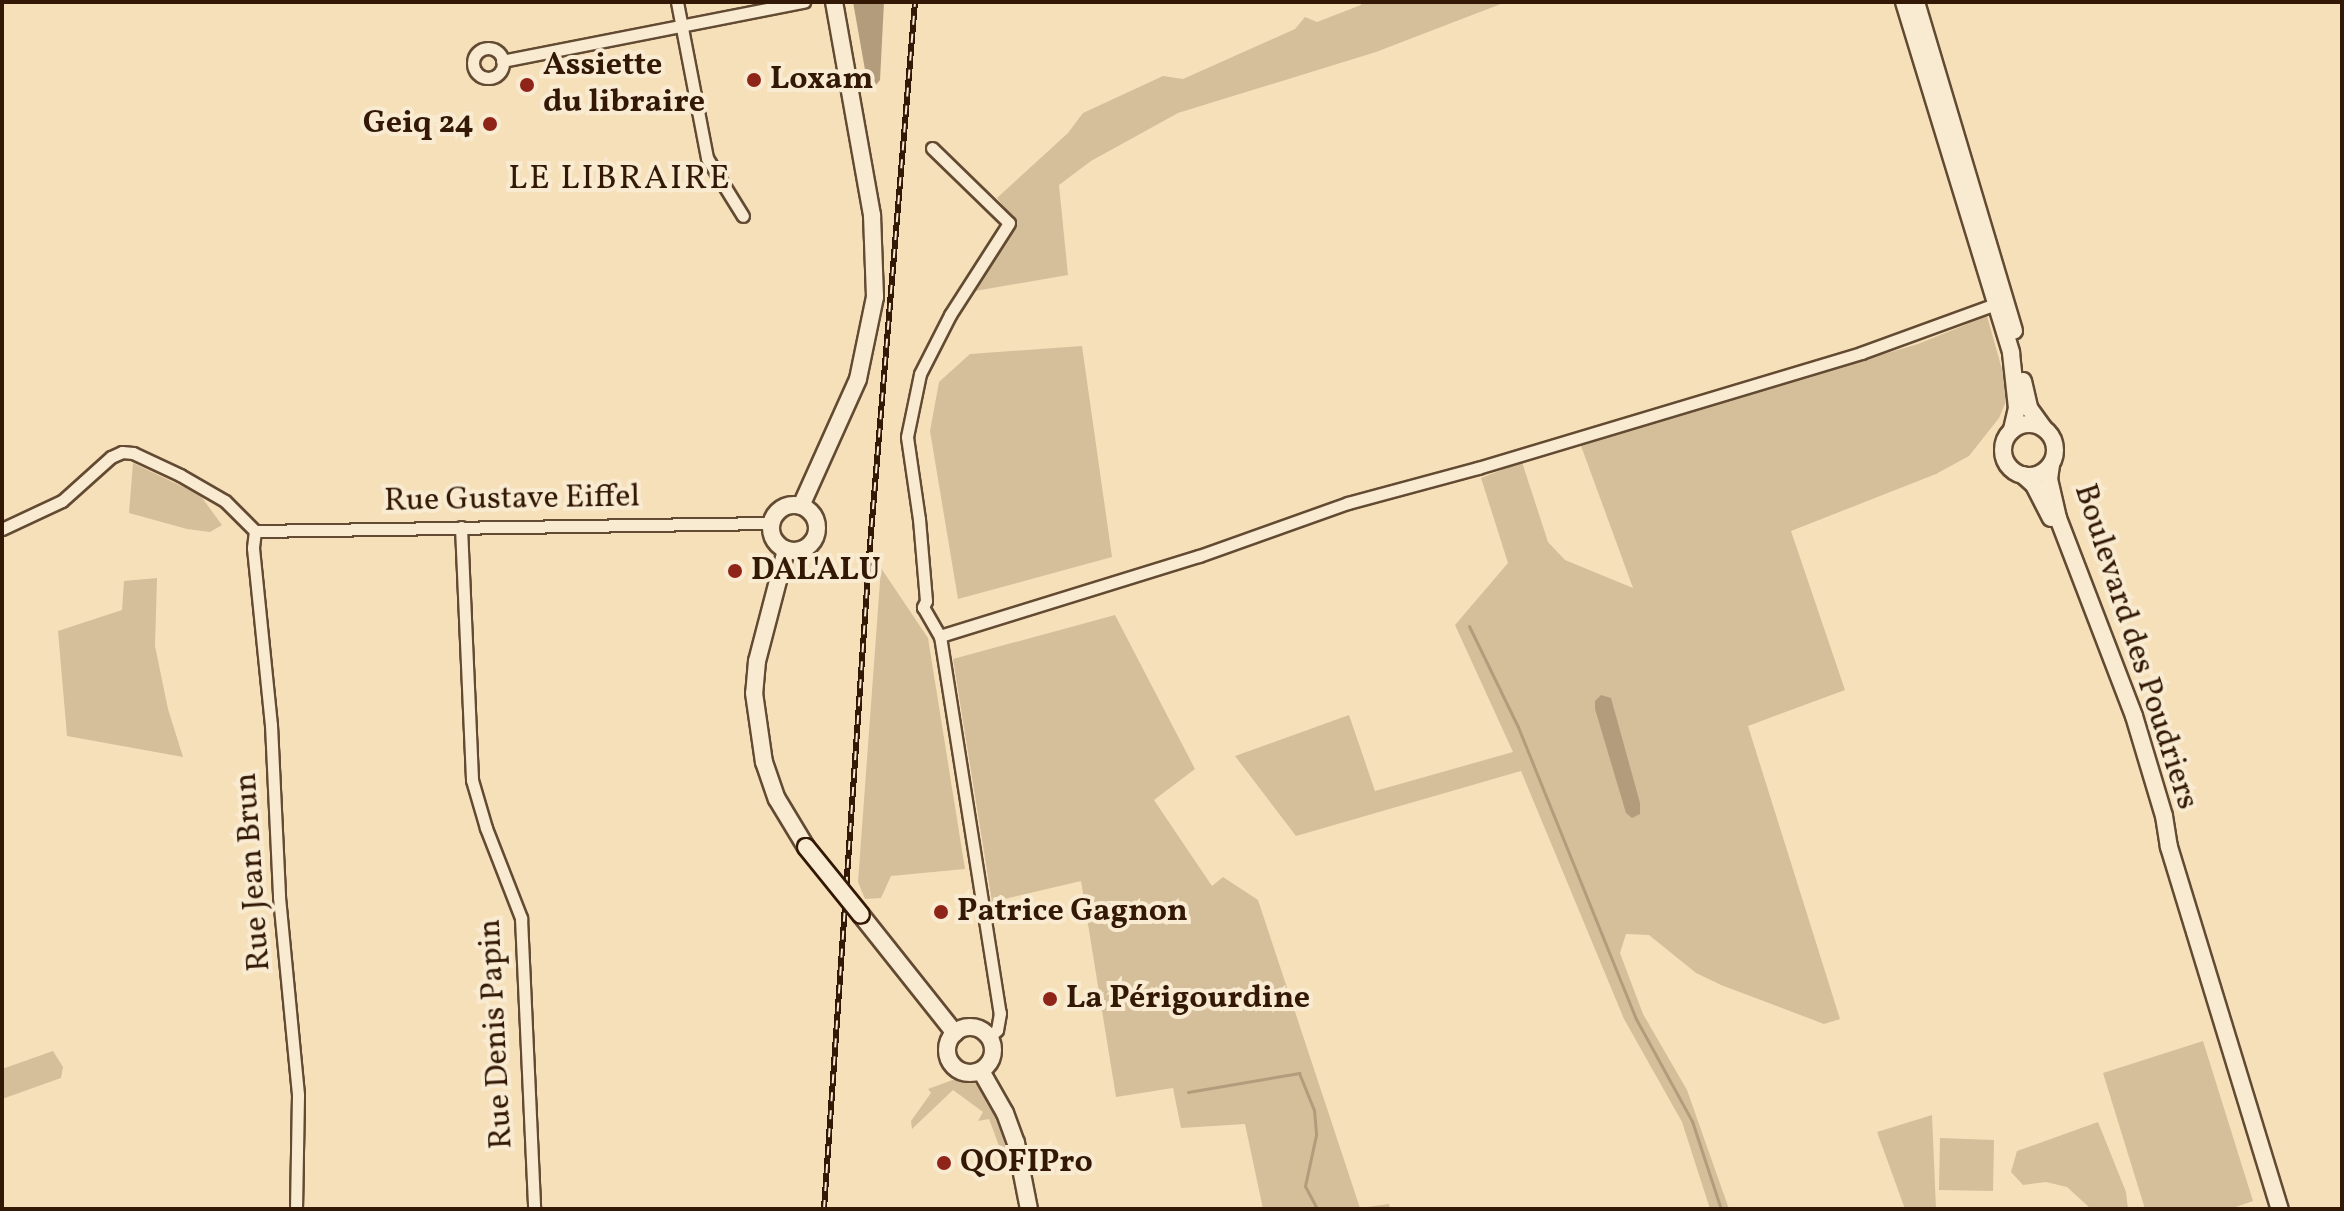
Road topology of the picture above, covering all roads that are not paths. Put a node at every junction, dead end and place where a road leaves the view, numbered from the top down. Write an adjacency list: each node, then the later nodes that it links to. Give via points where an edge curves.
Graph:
1 (677, 2): 6 (street)
2 (804, 2): 6 (street)
3 (834, 2): 15 (main road, via 873,223 875,297 858,379)
4 (1904, 2): 10 (main road)
5 (1916, 2): 10 (main road)
6 (681, 24): 7 (street); 9 (street, via 707,158)
7 (502, 61)
8 (932, 148): 21 (street, via 1009,223 950,315 920,374 907,437 923,607)
9 (743, 216)
10 (2000, 303): 11 (main road, via 2029,408); 12 (main road, via 2014,369 2017,408); 21 (street, via 1861,353 1348,503 1199,556)
11 (2043, 427): 12 (main road, via 2025,423); 13 (main road, via 2056,445)
12 (2012, 430): 14 (main road, via 2003,454)
13 (2051, 465): 14 (main road, via 2034,476); 22 (main road, Boulevard des Poudriers, via 2058,518 2134,716)
14 (2023, 475): 22 (main road, Boulevard des Poudriers, via 2034,485 2062,541)
15 (801, 506): 16 (main road, via 786,506); 20 (main road, via 812,514 816,534 801,550)
16 (771, 523): 17 (street, Rue Gustave Eiffel); 20 (main road, via 772,536)
17 (461, 527): 19 (street, Rue Gustave Eiffel); 27 (street, Rue Denis Papin, via 472,780 521,918)
18 (2, 529): 19 (street, via 62,501 122,452 180,475 225,501)
19 (255, 531): 26 (street, Rue Jean Brun, via 298,1095)
20 (786, 550): 23 (main road, bridge, via 757,661 754,693 764,762 777,799 806,847)
21 (940, 636): 24 (street, via 1000,1013 997,1030)
22 (2169, 847): 29 (main road, Boulevard des Poudriers)
23 (955, 1033): 24 (main road, via 977,1028); 25 (main road, via 947,1045 949,1060 966,1073)
24 (989, 1037): 25 (main road, via 991,1059)
25 (981, 1071): 28 (main road, via 1016,1143)
26 (296, 1209)
27 (534, 1209)
28 (1029, 1209)
29 (2280, 1209)

